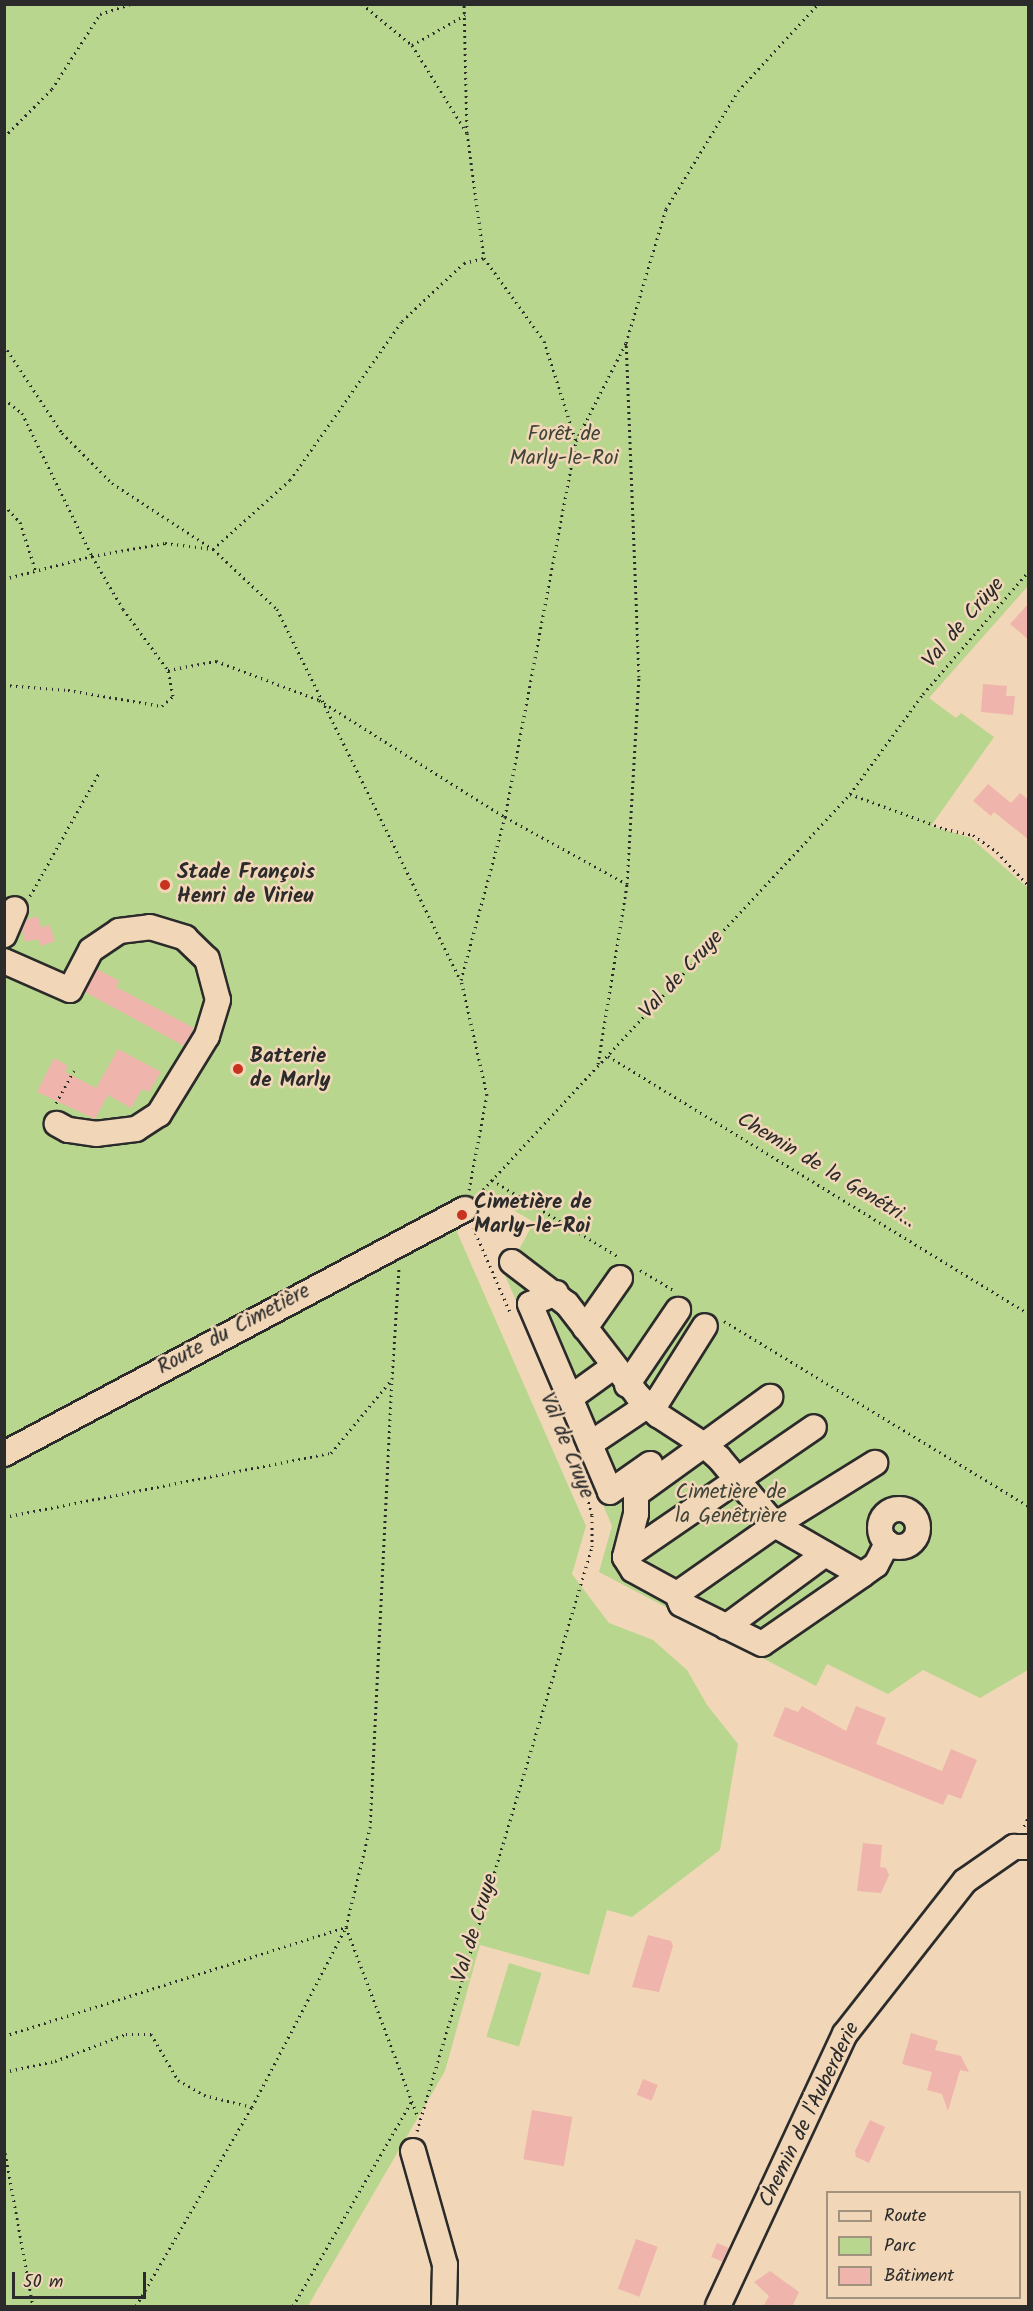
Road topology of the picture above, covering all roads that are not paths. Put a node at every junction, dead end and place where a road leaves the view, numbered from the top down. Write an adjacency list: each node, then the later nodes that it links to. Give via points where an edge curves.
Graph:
1 (15, 909): 2 (street)
2 (4, 935)
3 (4, 961): 4 (street, via 70,990 91,950 119,931 150,927 185,938 207,959 218,1000 207,1036 159,1114 136,1129 97,1134 68,1130)
4 (57, 1124)
5 (465, 1209): 19 (street, Route du Cimetière)
6 (512, 1262): 8 (street)
7 (626, 1268): 11 (street)
8 (556, 1293): 11 (street); 14 (street, via 530,1304)
9 (676, 1300): 12 (street)
10 (710, 1321): 15 (street)
11 (585, 1329): 12 (street)
12 (620, 1376): 14 (street); 15 (street)
13 (770, 1397): 17 (street)
14 (570, 1398): 18 (street)
15 (650, 1407): 17 (street); 18 (street)
16 (814, 1427): 21 (street)
17 (697, 1441): 18 (street, via 610,1492); 21 (street); 25 (street, via 636,1494 636,1514)
18 (590, 1444)
19 (4, 1454)
20 (874, 1463): 22 (street)
21 (738, 1479): 22 (street); 25 (street)
22 (775, 1525): 24 (street); 27 (street)
23 (887, 1543): 26 (street, via 876,1565)
24 (825, 1554): 26 (street); 28 (street)
25 (625, 1557): 27 (street, via 633,1570)
26 (862, 1575): 28 (street, via 768,1642 754,1643)
27 (678, 1594): 28 (street, via 681,1604)
28 (726, 1627)
29 (1029, 1847): 32 (street, Chemin de l'Auberderie, via 1014,1847 964,1881 845,2034)
30 (413, 2151): 31 (street, via 445,2265)
31 (444, 2307)
32 (718, 2307)

